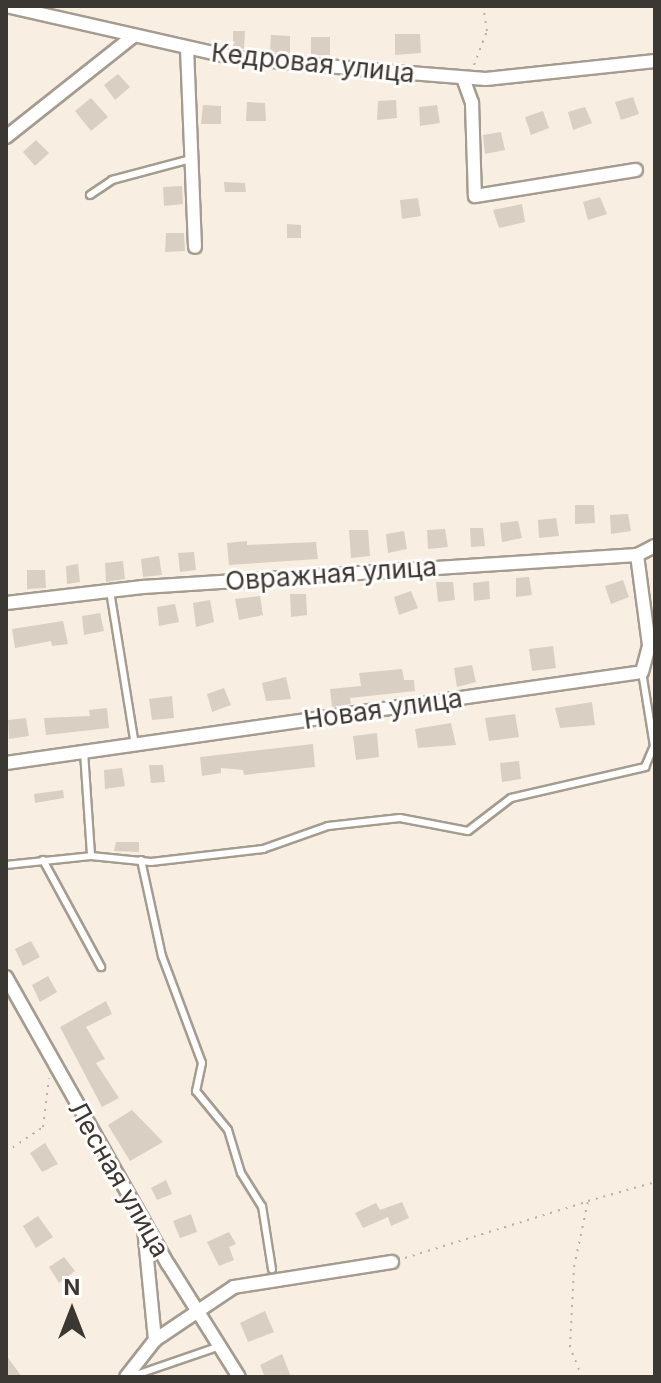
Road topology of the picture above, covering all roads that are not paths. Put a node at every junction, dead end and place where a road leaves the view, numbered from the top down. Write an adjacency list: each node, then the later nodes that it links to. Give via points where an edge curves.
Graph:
1 (6, 6): 2 (street, Кедровая улица)
2 (132, 37): 3 (street, Кедровая улица); 6 (street)
3 (187, 48): 5 (street, Кедровая улица, via 230,57); 7 (street)
4 (655, 61): 5 (street, Кедровая улица)
5 (463, 78): 8 (street, via 472,103 475,196)
6 (6, 137)
7 (191, 159): 9 (lane, via 112,180); 10 (street)
8 (636, 170)
9 (90, 195)
10 (195, 247)
11 (655, 546): 12 (street, Овражная улица)
12 (637, 555): 13 (street, Овражная улица); 15 (street, via 649,645)
13 (110, 591): 14 (street, Овражная улица); 16 (lane)
14 (6, 603)
15 (642, 672): 16 (street, Новая улица); 21 (lane, via 654,746 645,767 511,798 468,831 400,818 328,826 263,849)
16 (135, 745): 17 (street, Новая улица)
17 (84, 752): 18 (street, Новая улица); 19 (lane)
18 (6, 763)
19 (91, 856): 20 (lane); 21 (lane)
20 (43, 860): 22 (lane); 23 (lane)
21 (141, 860): 27 (lane, via 162,956 202,1063 196,1091 228,1130 241,1173 262,1206)
22 (6, 865)
23 (101, 967)
24 (6, 977): 25 (street, Лесная улица)
25 (143, 1222): 28 (street, Лесная улица); 29 (street)
26 (392, 1262): 28 (street, via 234,1287)
27 (272, 1269)
28 (197, 1311): 29 (street); 30 (street, Лесная улица)
29 (155, 1340): 31 (street)
30 (220, 1346): 31 (lane); 32 (street, Лесная улица)
31 (128, 1377)
32 (239, 1377)

